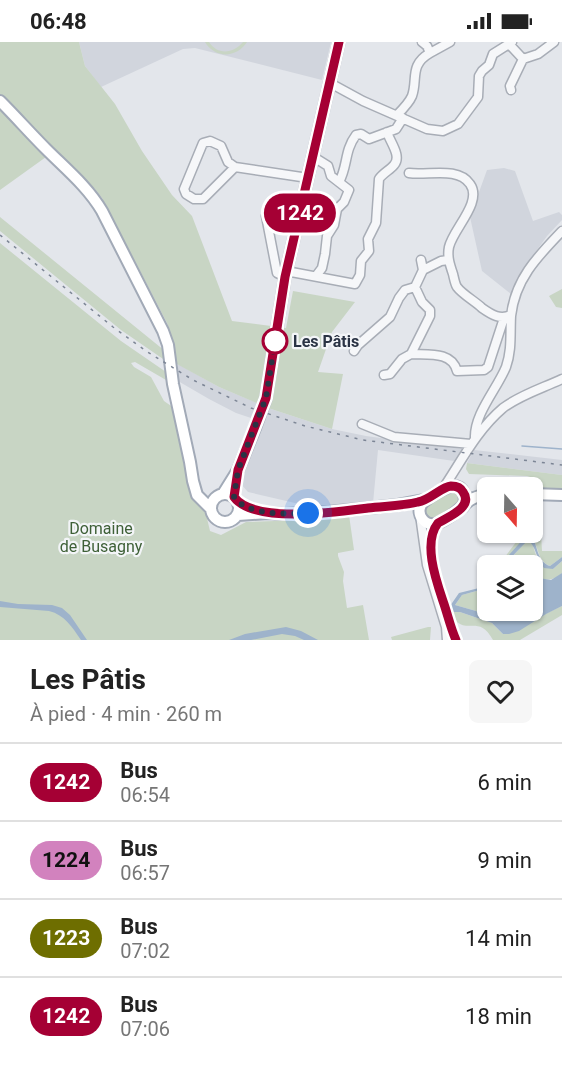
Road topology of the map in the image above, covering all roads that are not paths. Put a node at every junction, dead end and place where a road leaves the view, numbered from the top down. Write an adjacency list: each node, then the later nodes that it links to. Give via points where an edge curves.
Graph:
1 (339, 42): 8 (main road)
2 (422, 42): 6 (street)
3 (450, 42): 6 (street)
4 (554, 42): 7 (street, via 538,54)
5 (510, 43): 7 (street); 11 (street, via 493,54 482,71 478,97 458,124 443,131 427,129)
6 (430, 53): 11 (street, via 415,69 412,96)
7 (523, 58): 9 (street)
8 (330, 83): 11 (street); 13 (main road)
9 (511, 90)
10 (0, 101): 40 (main road, via 93,197 120,245 168,345 192,481 204,494)
11 (400, 117): 12 (street, via 396,129)
12 (387, 132): 17 (street, via 369,139 356,135 349,145); 24 (street, via 398,159 379,179 376,223 360,275 355,284)
13 (312, 156): 16 (main road); 17 (street, via 328,166 331,176)
14 (235, 167): 14 (street, via 203,199 186,194 184,189 203,143 210,141 221,146 228,162); 16 (street)
15 (409, 173): 21 (street, via 448,172 470,184 473,197 449,245)
16 (308, 178): 23 (main road)
17 (339, 182): 24 (street, via 349,190 337,209 327,236 322,268)
18 (266, 216): 23 (street, via 277,273)
19 (562, 231): 26 (street, via 524,275)
20 (421, 260): 22 (street)
21 (448, 260): 22 (street); 26 (street, via 457,287 491,315)
22 (423, 270): 25 (street)
23 (285, 274): 24 (street); 40 (main road, bridge, via 266,398)
24 (316, 276)
25 (415, 287): 27 (street, via 405,290 390,317); 28 (street, via 430,310)
26 (508, 316): 28 (street, via 484,370 458,371 442,355); 32 (street, via 510,355 479,419)
27 (354, 351)
28 (411, 354): 29 (street)
29 (384, 375)
30 (562, 379): 32 (street, via 502,409)
31 (362, 424): 32 (street, via 394,437)
32 (473, 441): 33 (street)
33 (457, 466): 34 (street); 35 (street)
34 (460, 489): 35 (main road, via 450,486); 36 (main road); 43 (main road, via 466,498)
35 (442, 491): 41 (main road)
36 (477, 492)
37 (543, 494): 38 (main road)
38 (562, 495)
39 (477, 497): 43 (main road)
40 (224, 500): 44 (main road); 45 (main road, via 239,509); 45 (main road, via 212,514 215,519 227,523)
41 (425, 500): 42 (main road); 46 (main road)
42 (398, 505): 44 (main road); 46 (main road)
43 (463, 507): 47 (main road)
44 (268, 513): 45 (main road)
45 (238, 515)
46 (422, 518): 47 (main road, via 430,524); 48 (street, via 427,565)
47 (438, 523): 48 (street, via 431,536 432,566)
48 (442, 608): 49 (street)
49 (448, 626): 50 (street); 51 (street)
50 (447, 640)
51 (456, 640)

